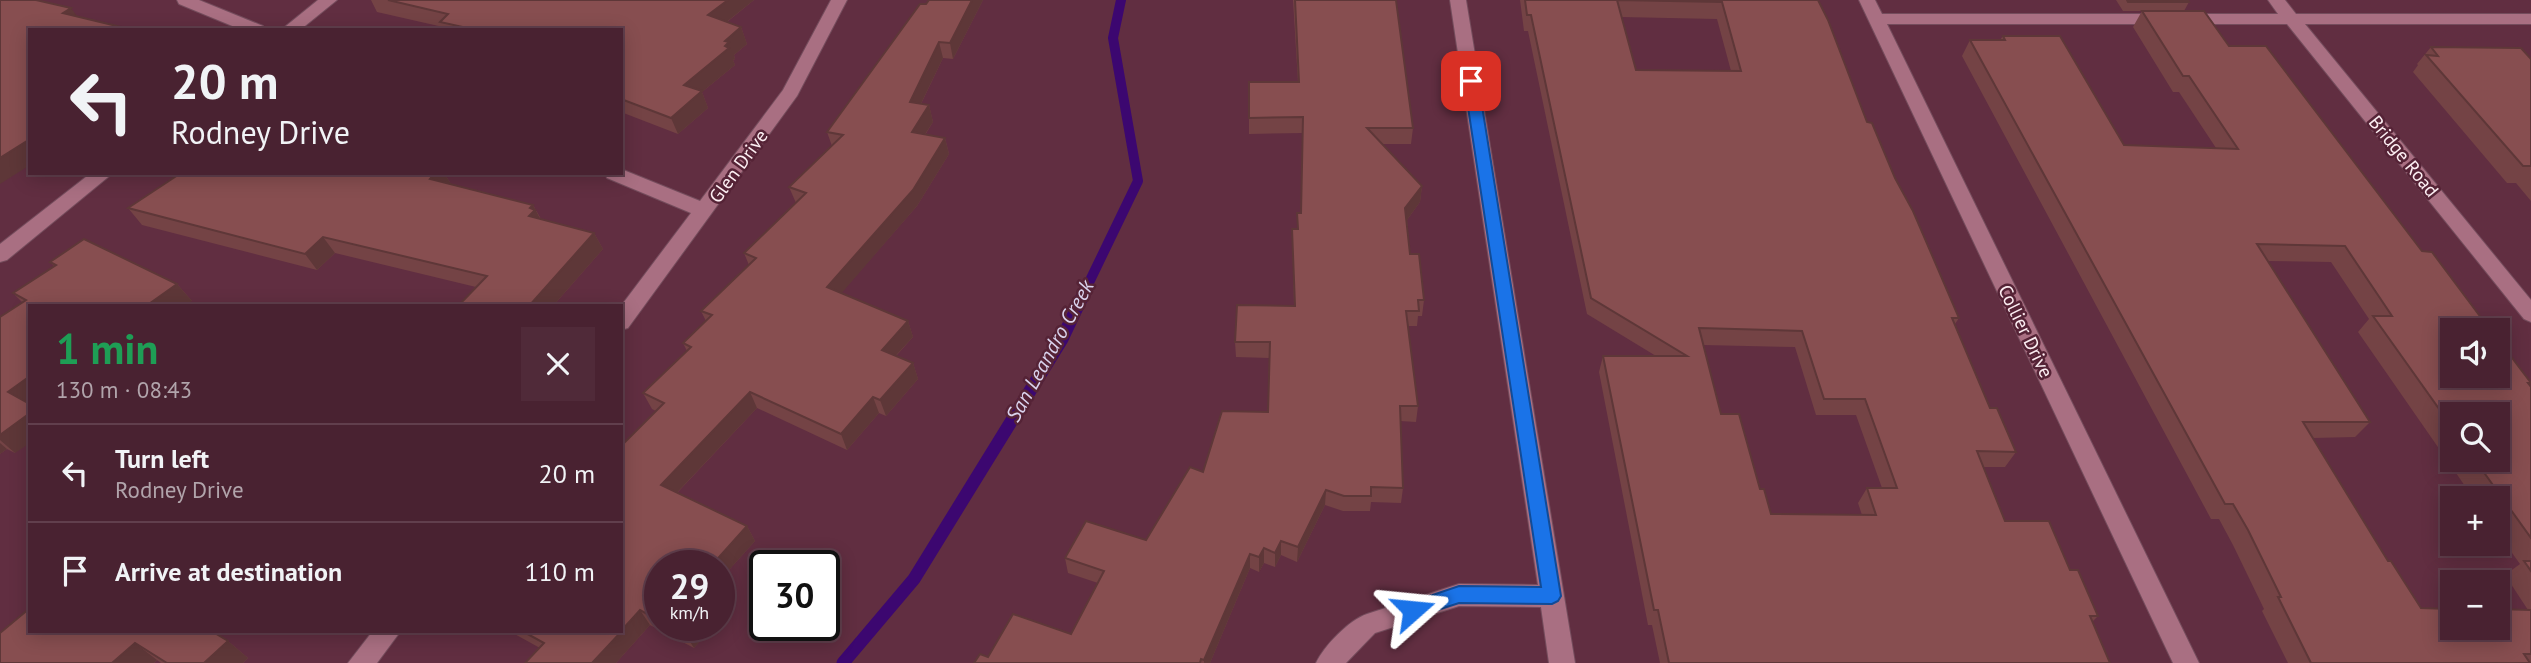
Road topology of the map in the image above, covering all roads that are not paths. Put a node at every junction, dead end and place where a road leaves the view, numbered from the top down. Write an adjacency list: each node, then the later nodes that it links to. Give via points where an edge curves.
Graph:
1 (185, 0): 9 (street)
2 (329, 0): 10 (street)
3 (839, 0): 13 (street, Glen Drive, via 791,92)
4 (1458, 0): 17 (street)
5 (2276, 0): 7 (street, Bridge Road)
6 (1871, 9): 7 (street); 22 (street, Collier Drive)
7 (2291, 19): 8 (street); 15 (street, Bridge Road)
8 (2531, 19)
9 (252, 28)
10 (292, 28)
11 (101, 175): 14 (street)
12 (619, 175): 13 (street)
13 (705, 211): 16 (street, Glen Drive)
14 (0, 255)
15 (2531, 314)
16 (623, 320)
17 (1552, 596): 20 (street, via 1459,594 1367,625); 21 (street)
18 (386, 633): 19 (street)
19 (360, 663)
20 (1329, 663)
21 (1562, 663)
22 (2186, 663)

